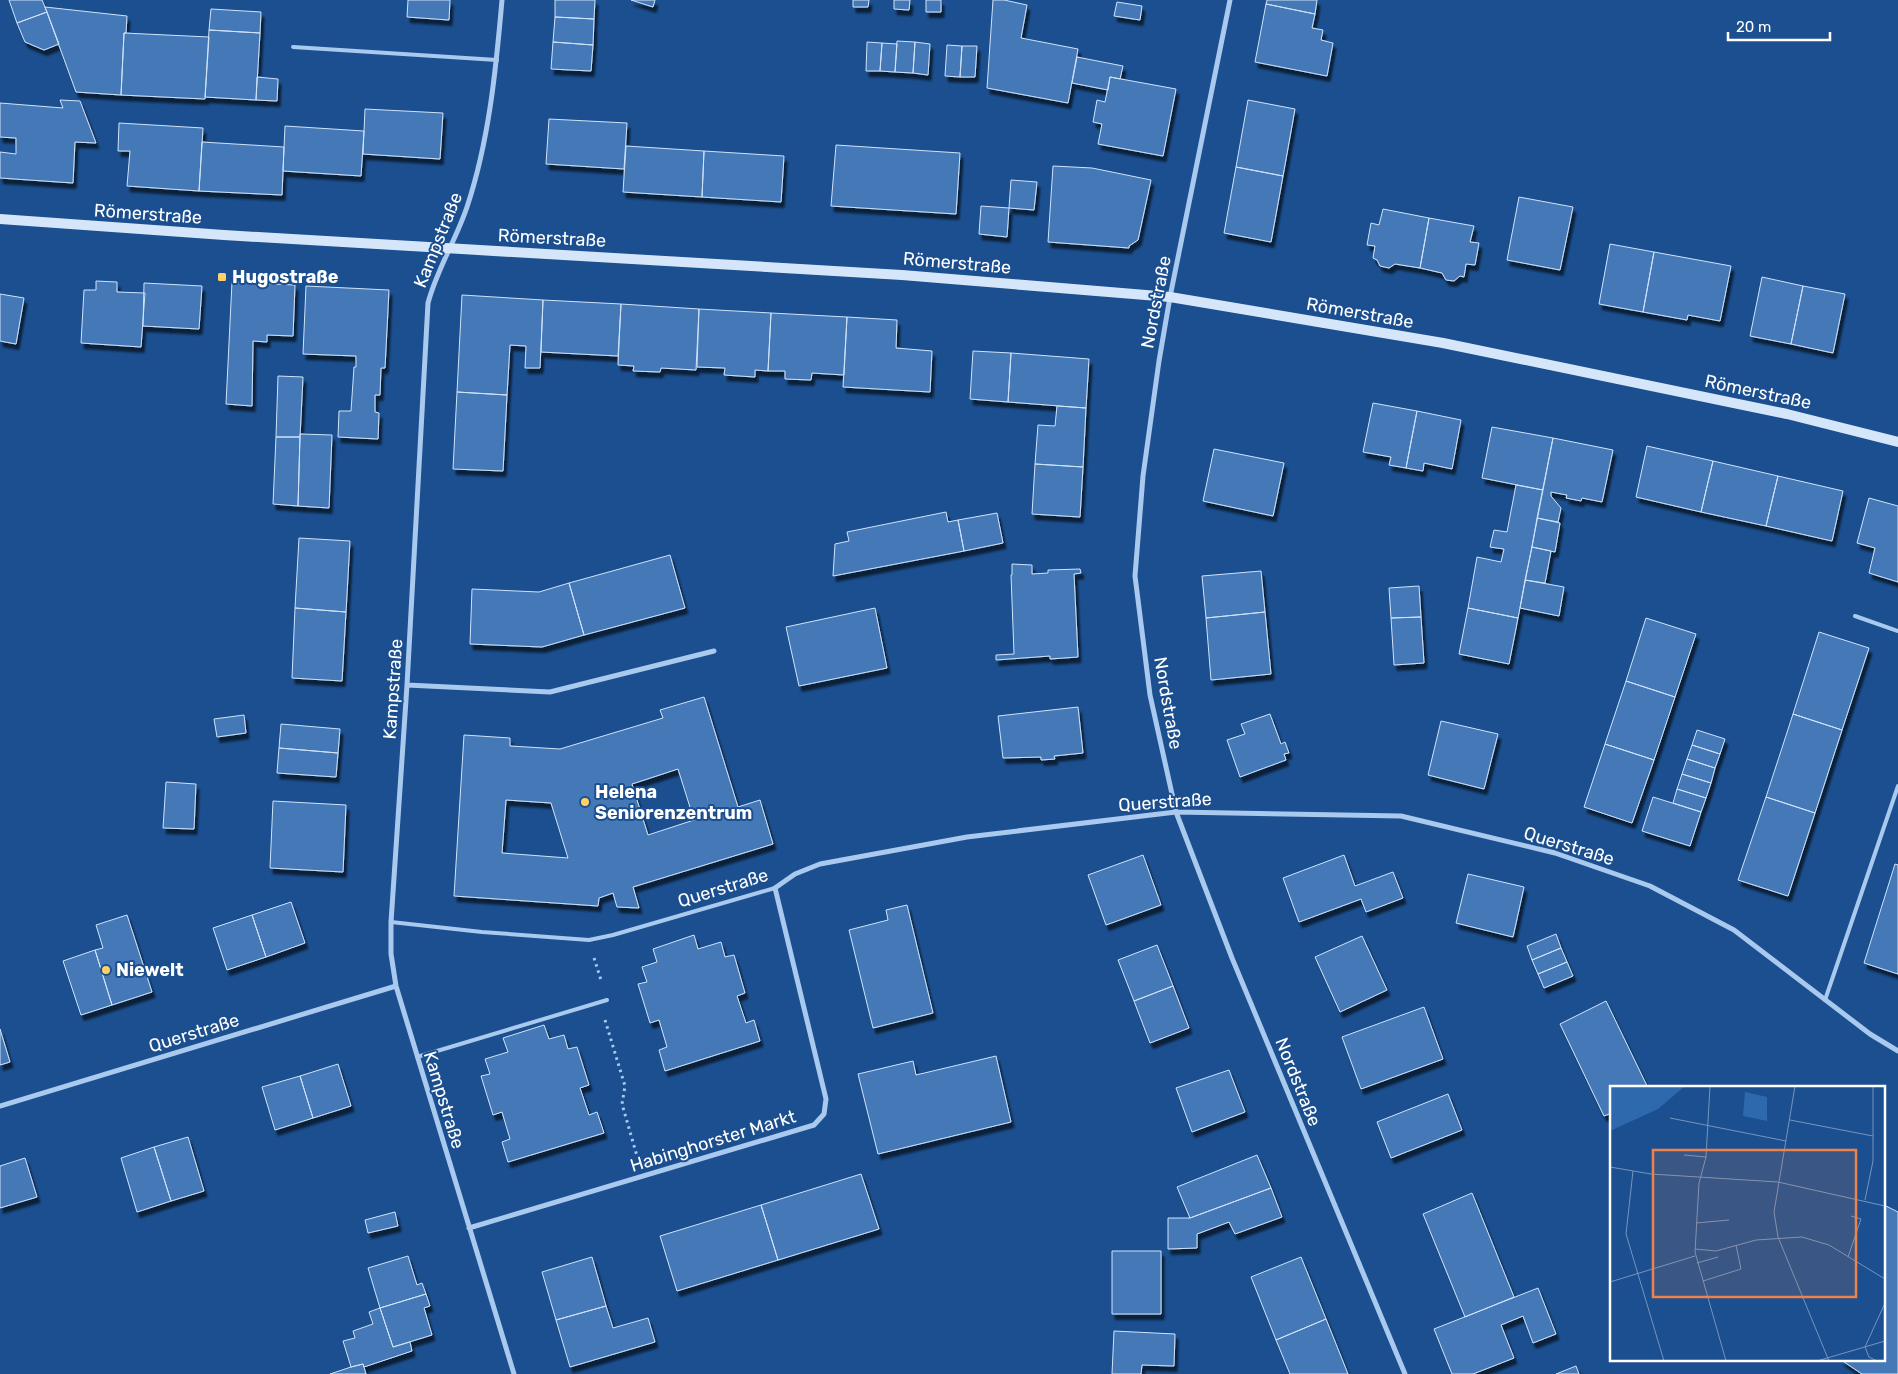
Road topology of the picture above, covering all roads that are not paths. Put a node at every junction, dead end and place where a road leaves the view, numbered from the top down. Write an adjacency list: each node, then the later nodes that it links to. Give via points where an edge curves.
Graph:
1 (502, 0): 4 (street, Kampstraße)
2 (1230, 0): 7 (street, Nordstraße)
3 (293, 47): 4 (lane)
4 (497, 60): 6 (street, Kampstraße, via 478,170)
5 (0, 219): 6 (main road, Römerstraße, via 224,236)
6 (450, 248): 7 (main road, Römerstraße, via 902,275); 12 (street, Kampstraße, via 434,281 428,303)
7 (1170, 297): 8 (main road, Römerstraße, via 1443,343 1787,414); 14 (street, Nordstraße, via 1143,476 1135,576 1150,696)
8 (1898, 442)
9 (1855, 616): 10 (lane)
10 (1898, 632)
11 (714, 651): 12 (street, via 550,692)
12 (408, 685): 16 (street, Kampstraße)
13 (1898, 786): 19 (lane)
14 (1176, 812): 15 (street, Querstraße, via 967,837 820,864 795,874); 19 (street, Querstraße, via 1400,816 1555,853 1650,886 1734,930); 25 (street, Nordstraße, via 1236,967)
15 (775, 888): 16 (lane, Querstraße, via 589,940); 23 (street, Habinghorster Markt, via 826,1099 824,1114 814,1125)
16 (391, 922): 17 (street, Kampstraße)
17 (396, 986): 21 (street, Kampstraße); 22 (street, Querstraße)
18 (607, 1000): 21 (lane)
19 (1825, 1000): 20 (street, Querstraße, via 1870,1034)
20 (1898, 1050)
21 (417, 1058): 23 (street, Kampstraße)
22 (0, 1106)
23 (469, 1228): 24 (street, Kampstraße)
24 (514, 1374)
25 (1404, 1374)

